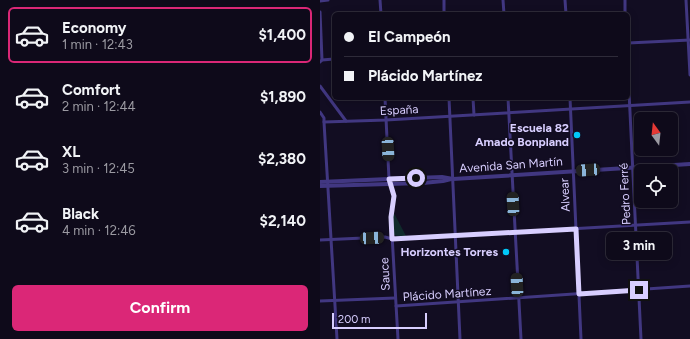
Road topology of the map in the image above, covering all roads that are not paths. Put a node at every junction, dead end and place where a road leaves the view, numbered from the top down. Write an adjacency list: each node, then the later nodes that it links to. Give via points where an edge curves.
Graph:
1 (320, 0): 2 (street)
2 (328, 0)
3 (380, 0): 10 (street)
4 (444, 0): 11 (street)
5 (503, 0): 12 (street)
6 (565, 0): 13 (street)
7 (624, 0): 14 (street)
8 (686, 0): 15 (street)
9 (320, 12): 18 (street)
10 (381, 12)
11 (444, 12)
12 (504, 12)
13 (566, 12)
14 (625, 12)
15 (689, 40): 16 (street); 19 (street)
16 (630, 43)
17 (332, 59): 18 (street)
18 (321, 61)
19 (690, 75)
20 (320, 86): 35 (street)
21 (385, 100): 34 (street, Sauce)
22 (449, 100): 33 (street)
23 (473, 100): 32 (street)
24 (508, 100): 31 (street)
25 (570, 100): 29 (street, Alvear)
26 (630, 100): 28 (street, Pedro Ferré)
27 (690, 102): 28 (street, España)
28 (630, 105): 29 (street, España); 38 (street, Pedro Ferré)
29 (570, 109): 31 (street, España); 39 (street, Alvear)
30 (320, 112): 36 (street)
31 (509, 112): 32 (street, España); 40 (street)
32 (474, 115): 33 (street, España)
33 (450, 116): 34 (street, España); 41 (street)
34 (386, 120): 35 (street, España); 42 (street, Sauce)
35 (346, 121): 36 (street, España)
36 (324, 122): 44 (street)
37 (690, 164): 38 (street, Avenida San Martín)
38 (633, 167): 39 (street, Avenida San Martín); 48 (street, Pedro Ferré)
39 (573, 171): 40 (street, Avenida San Martín); 49 (street, Alvear)
40 (512, 175): 41 (street, Avenida San Martín); 50 (street)
41 (453, 178): 42 (street, Avenida San Martín); 45 (street, Avenida San Martín, via 443,181); 51 (street)
42 (389, 179): 44 (street, Avenida San Martín); 45 (street, Sauce)
43 (320, 182): 44 (street, Avenida San Martín)
44 (328, 184): 45 (street, Avenida San Martín); 46 (street, Avenida San Martín); 54 (street)
45 (390, 184): 52 (street, Sauce, via 394,196 391,217)
46 (320, 186)
47 (690, 222): 48 (street)
48 (636, 225): 49 (street); 56 (street, Pedro Ferré)
49 (576, 229): 50 (street); 57 (street, Alvear)
50 (515, 232): 51 (street); 59 (street)
51 (456, 236): 52 (street); 62 (street)
52 (392, 239): 54 (street, via 385,237); 58 (street, Sauce)
53 (320, 240): 54 (street)
54 (331, 240): 60 (street)
55 (690, 286): 56 (street, Plácido Martínez)
56 (639, 290): 57 (street, Plácido Martínez); 69 (street, Pedro Ferré)
57 (579, 294): 59 (street, Plácido Martínez); 68 (street, Alvear)
58 (395, 298): 60 (street); 63 (street, Sauce)
59 (518, 298): 62 (street, Plácido Martínez); 67 (street)
60 (335, 300): 61 (street); 64 (street)
61 (320, 301)
62 (457, 302): 63 (street, Plácido Martínez); 66 (street)
63 (396, 306): 65 (street, Sauce)
64 (337, 339)
65 (398, 339)
66 (460, 339)
67 (521, 339)
68 (581, 339)
69 (641, 339)

